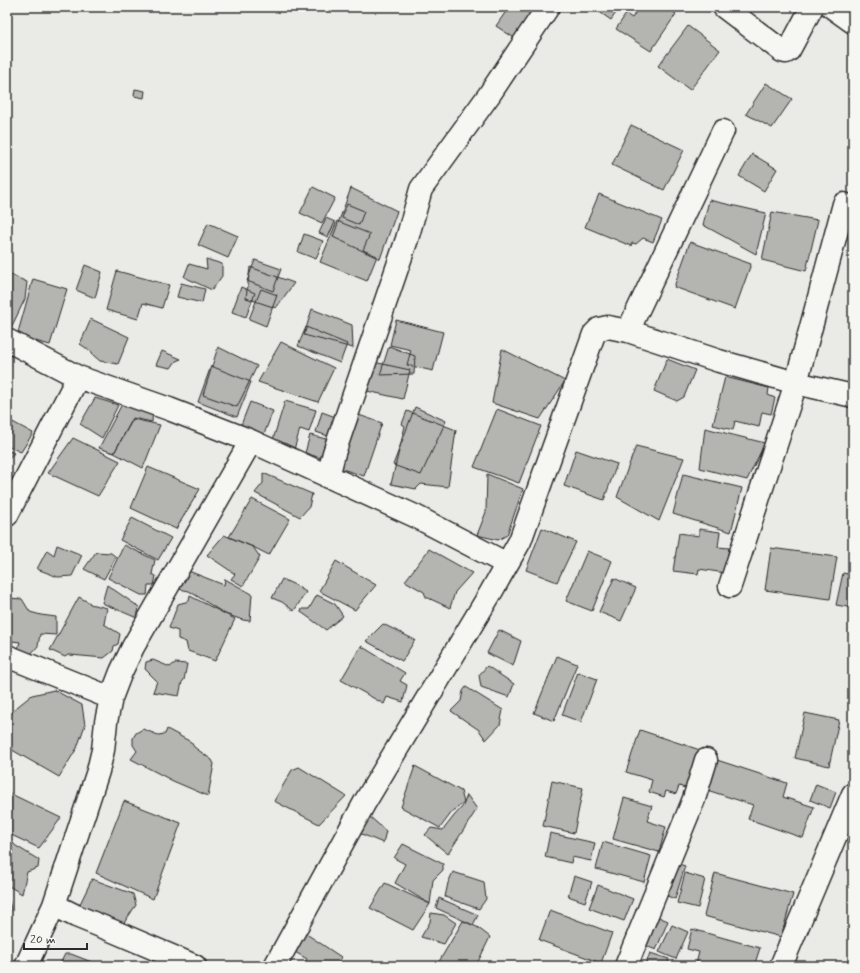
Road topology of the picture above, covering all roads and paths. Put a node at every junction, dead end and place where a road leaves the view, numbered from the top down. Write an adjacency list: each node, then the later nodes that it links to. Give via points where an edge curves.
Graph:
1 (548, 7): 14 (street, via 421,189 407,239)
2 (724, 7): 3 (street, via 786,52)
3 (812, 7)
4 (832, 7): 5 (street)
5 (853, 22)
6 (723, 131): 8 (street)
7 (844, 204): 11 (street)
8 (628, 331): 11 (street); 16 (street, via 608,327 599,329 594,334 520,541)
9 (7, 340): 10 (street)
10 (78, 377): 13 (street); 15 (street)
11 (796, 383): 12 (street); 17 (street)
12 (853, 396)
13 (251, 441): 14 (street); 19 (street, via 132,647)
14 (328, 477): 16 (street, via 415,516)
15 (7, 515)
16 (507, 564): 25 (street, via 365,802)
17 (730, 586)
18 (7, 656): 19 (street)
19 (111, 698): 22 (street, via 98,771)
20 (706, 760): 26 (street, via 694,799)
21 (851, 805): 27 (street)
22 (54, 905): 23 (street); 24 (street)
23 (26, 966)
24 (194, 966)
25 (275, 966)
26 (626, 966)
27 (781, 966)

